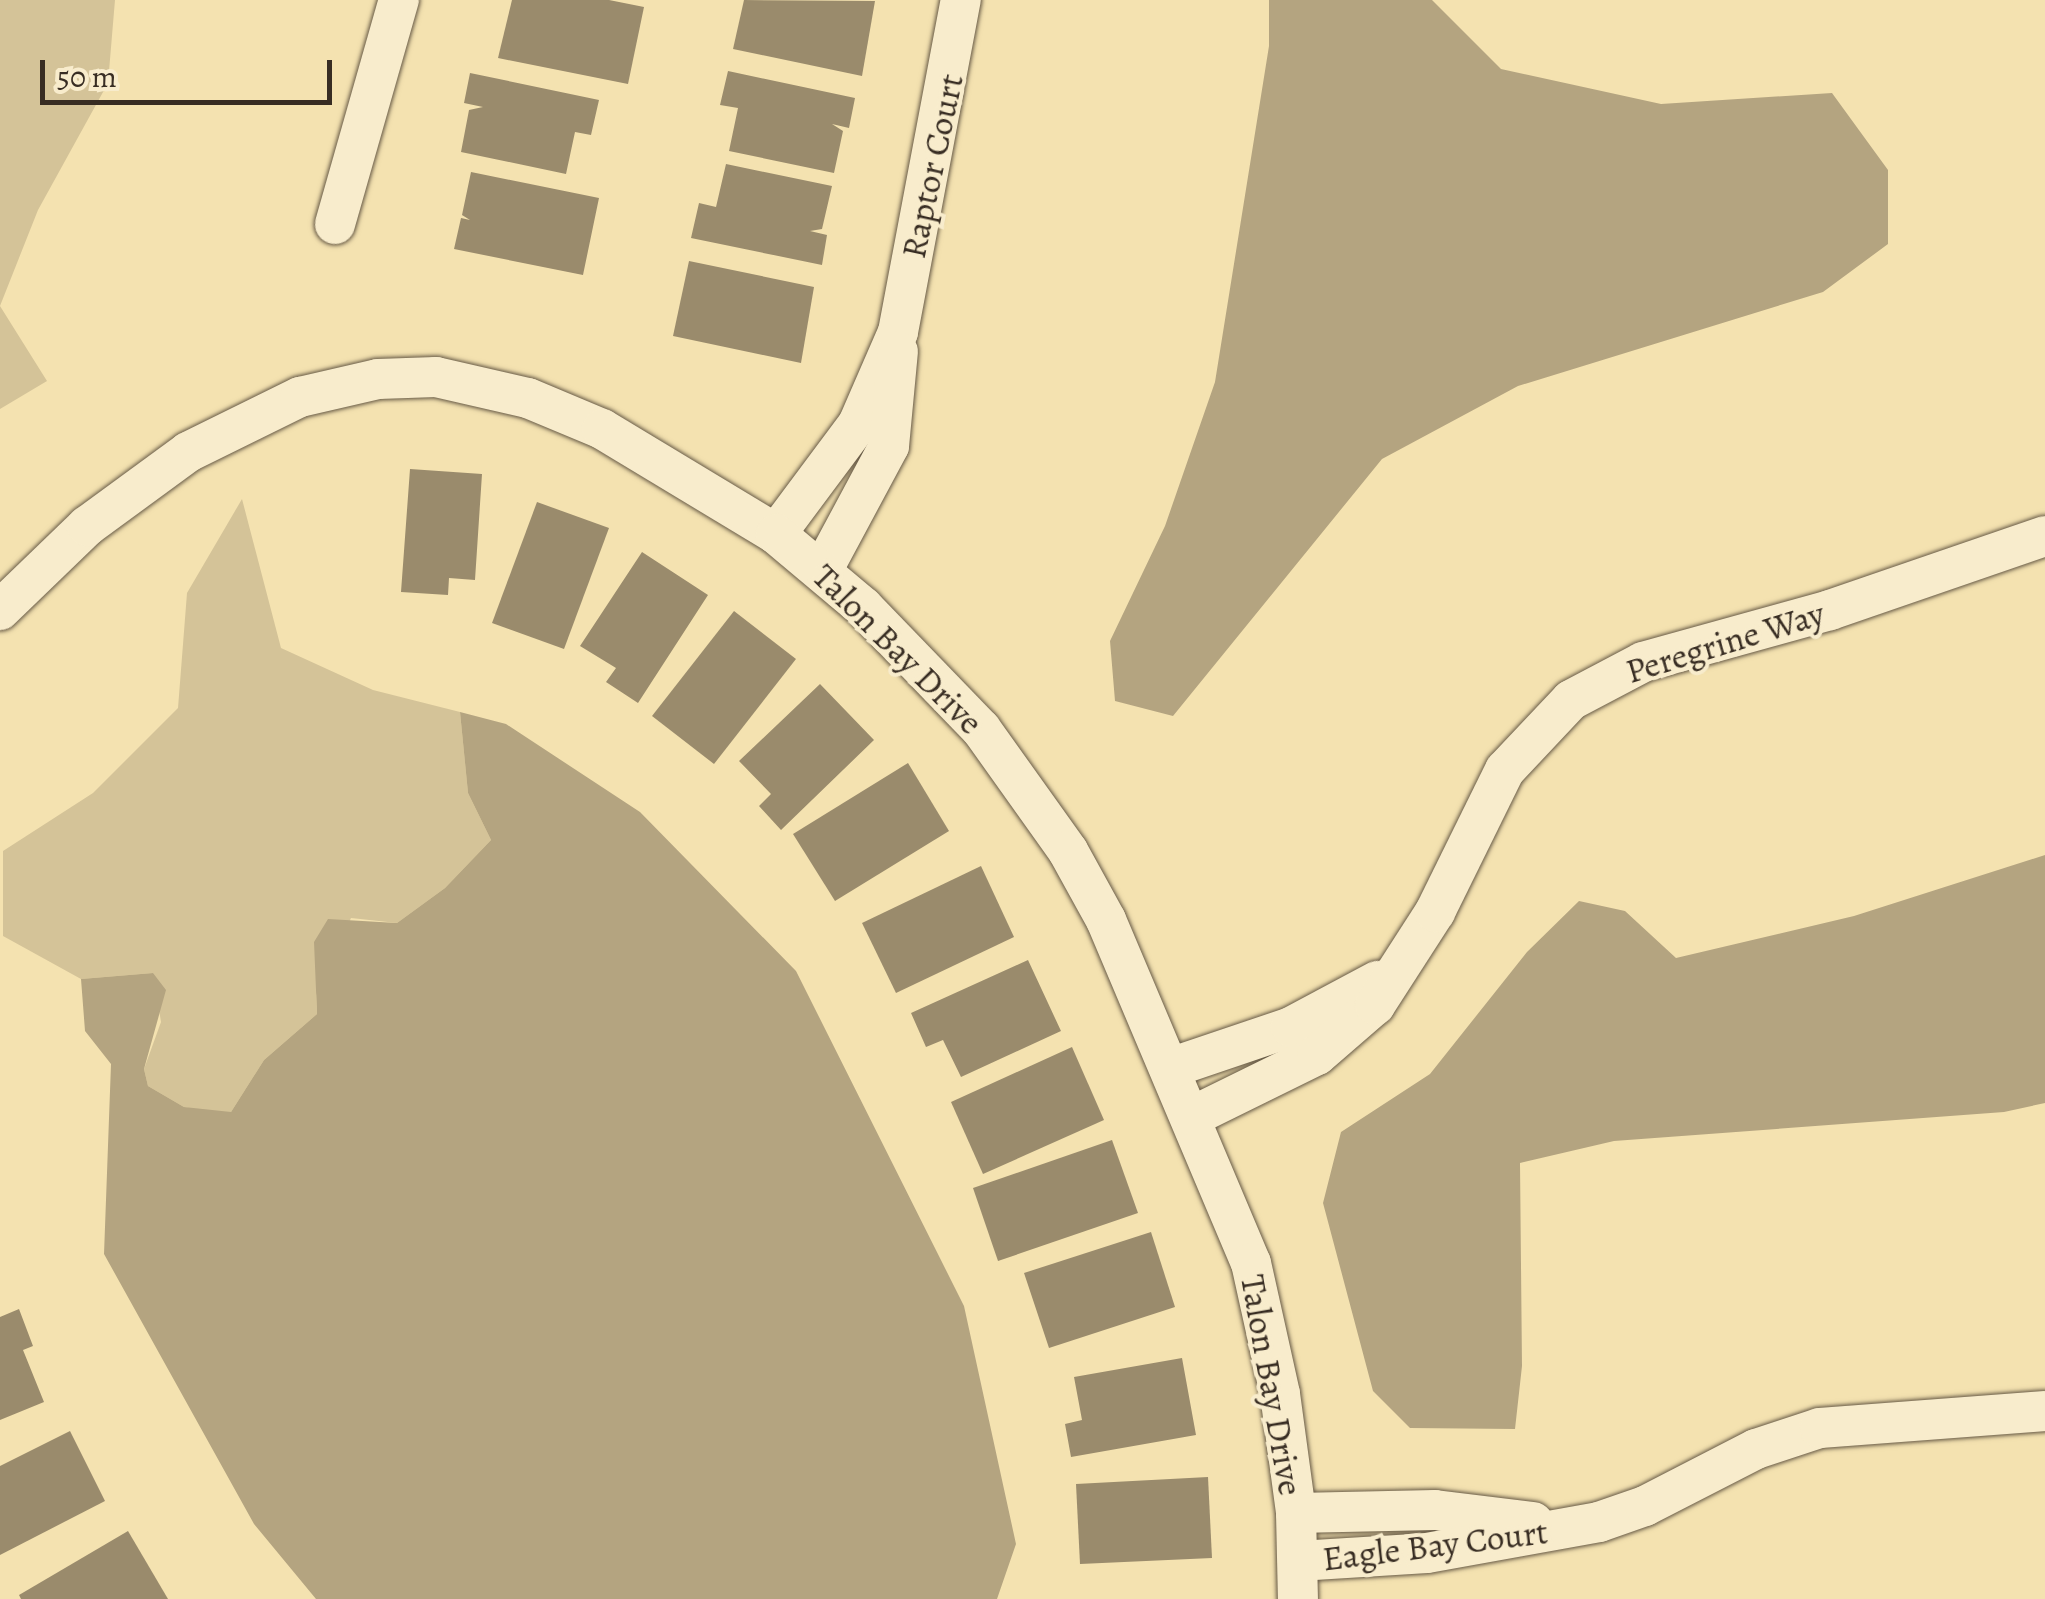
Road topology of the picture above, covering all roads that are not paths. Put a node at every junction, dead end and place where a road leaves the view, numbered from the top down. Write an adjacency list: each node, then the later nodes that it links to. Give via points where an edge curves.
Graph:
1 (398, 0): 3 (street)
2 (961, 0): 4 (street, Raptor Court)
3 (336, 224)
4 (898, 332): 5 (street, Raptor Court, via 842,450); 7 (street, Raptor Court, via 889,446)
5 (776, 534): 7 (street, Talon Bay Drive); 8 (street, Talon Bay Drive, via 602,429 528,398 436,377 378,379 300,397 188,452 87,526)
6 (2045, 536): 9 (street, Peregrine Way, via 1830,610 1643,662 1586,690 1546,720 1505,770)
7 (822, 571): 10 (street, Talon Bay Drive, via 926,667 1021,782 1106,920)
8 (0, 610)
9 (1416, 944): 10 (street, Peregrine Way, via 1344,1003); 11 (street, Peregrine Way, via 1347,1033 1317,1055)
10 (1173, 1067): 11 (street, Talon Bay Drive)
11 (1194, 1116): 13 (street, Talon Bay Drive, via 1251,1263 1268,1328)
12 (2045, 1412): 14 (street, Eagle Bay Court, via 1820,1428 1756,1449 1624,1515)
13 (1296, 1513): 14 (street, Eagle Bay Court, via 1435,1510); 15 (street, Talon Bay Drive)
14 (1572, 1527): 15 (street, Eagle Bay Court)
15 (1298, 1580)

